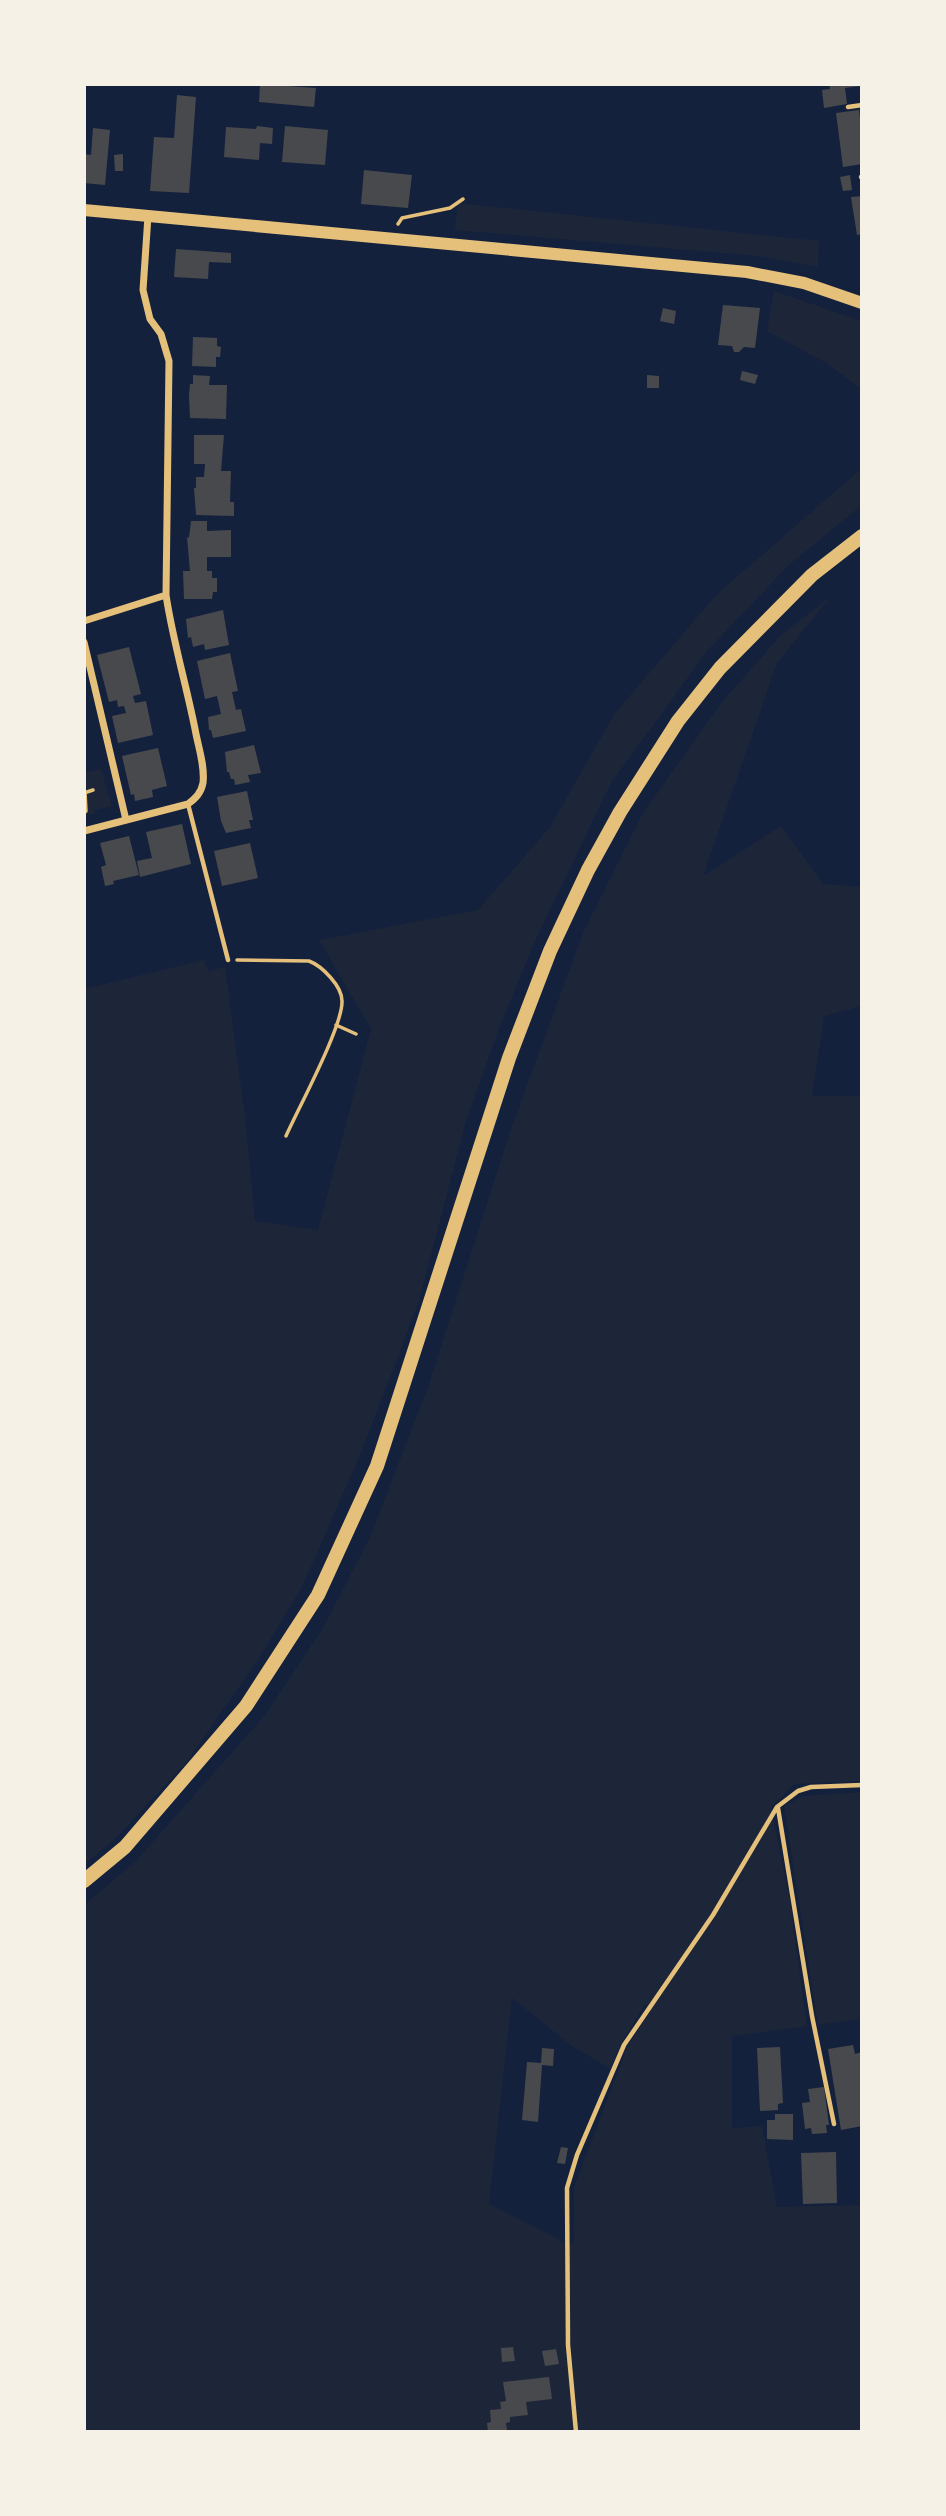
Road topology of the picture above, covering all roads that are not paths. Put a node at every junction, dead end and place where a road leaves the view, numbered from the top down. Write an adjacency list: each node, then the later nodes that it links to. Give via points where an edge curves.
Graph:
1 (862, 105): 2 (lane)
2 (848, 107)
3 (84, 210): 4 (main road)
4 (148, 216): 5 (main road, via 747,272); 7 (street, via 143,290 169,361)
5 (862, 303)
6 (862, 536): 16 (main road, via 812,575 720,667 678,721 620,812 550,951 509,1058 377,1466 318,1595 246,1706 125,1847)
7 (166, 595): 8 (street); 10 (street, via 202,765 198,797)
8 (84, 621)
9 (84, 642): 11 (street)
10 (188, 804): 11 (street); 13 (lane)
11 (126, 820): 12 (street)
12 (84, 831)
13 (228, 960)
14 (862, 1785): 15 (lane, via 811,1787)
15 (777, 1807): 17 (lane); 18 (lane, via 713,1915 624,2045 577,2155 567,2188 568,2345)
16 (84, 1881)
17 (834, 2124)
18 (576, 2432)

